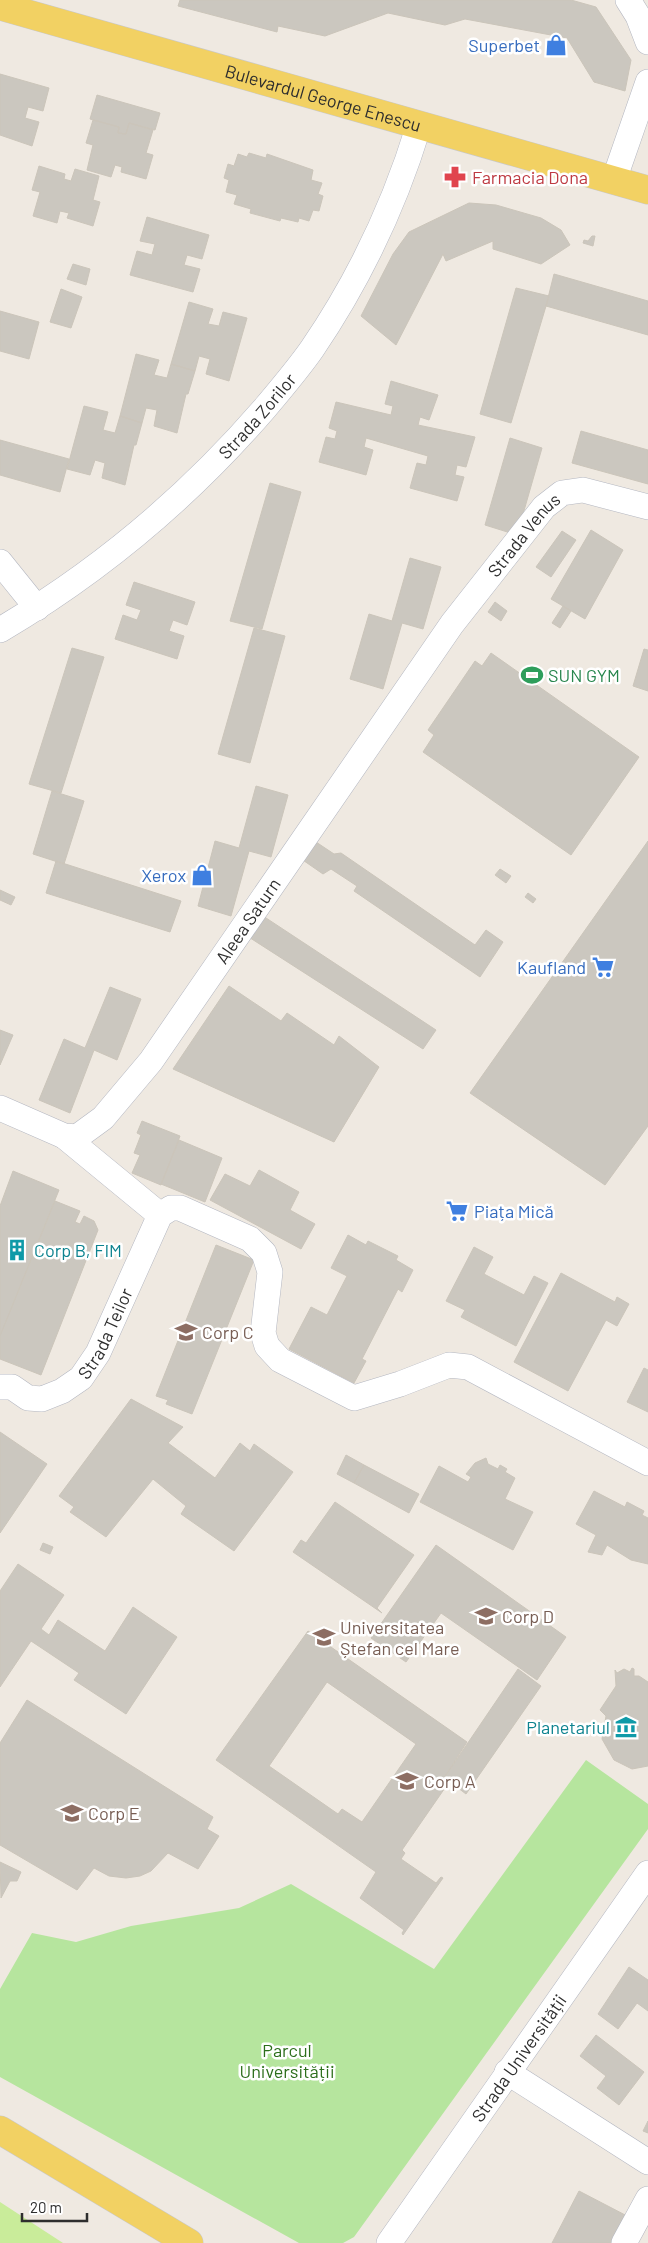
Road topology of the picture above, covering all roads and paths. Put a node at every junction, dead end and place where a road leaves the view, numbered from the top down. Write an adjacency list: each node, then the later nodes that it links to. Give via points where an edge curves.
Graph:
1 (628, 0): 3 (street)
2 (0, 6): 5 (main road, Bulevardul George Enescu)
3 (648, 42)
4 (648, 82): 6 (street)
5 (419, 125): 6 (main road, Bulevardul George Enescu); 10 (street, Strada Zorilor, via 406,169 382,223 350,288 311,350 206,474 120,547)
6 (614, 180): 7 (main road, Bulevardul George Enescu)
7 (648, 190)
8 (648, 507): 11 (street, Strada Venus, via 584,490 562,493 544,507)
9 (0, 562): 10 (street)
10 (37, 608): 12 (street, Strada Zorilor)
11 (452, 624): 14 (street, Aleea Saturn, via 151,1061 91,1129 77,1137)
12 (0, 630)
13 (0, 1108): 14 (street)
14 (64, 1136): 15 (street)
15 (166, 1212): 16 (street, Strada Teilor, via 98,1353 81,1378 42,1399 28,1398 12,1387); 17 (street, via 180,1208 250,1239 264,1253 270,1272 263,1333 267,1346 280,1360 354,1398 449,1365 468,1367)
16 (0, 1387)
17 (648, 1463)
18 (648, 1873): 19 (street, Strada Universității)
19 (507, 2072): 21 (street); 24 (street, Strada Universității)
20 (0, 2130): 23 (main road)
21 (648, 2162)
22 (648, 2199): 25 (street)
23 (189, 2243)
24 (389, 2243)
25 (624, 2243)

